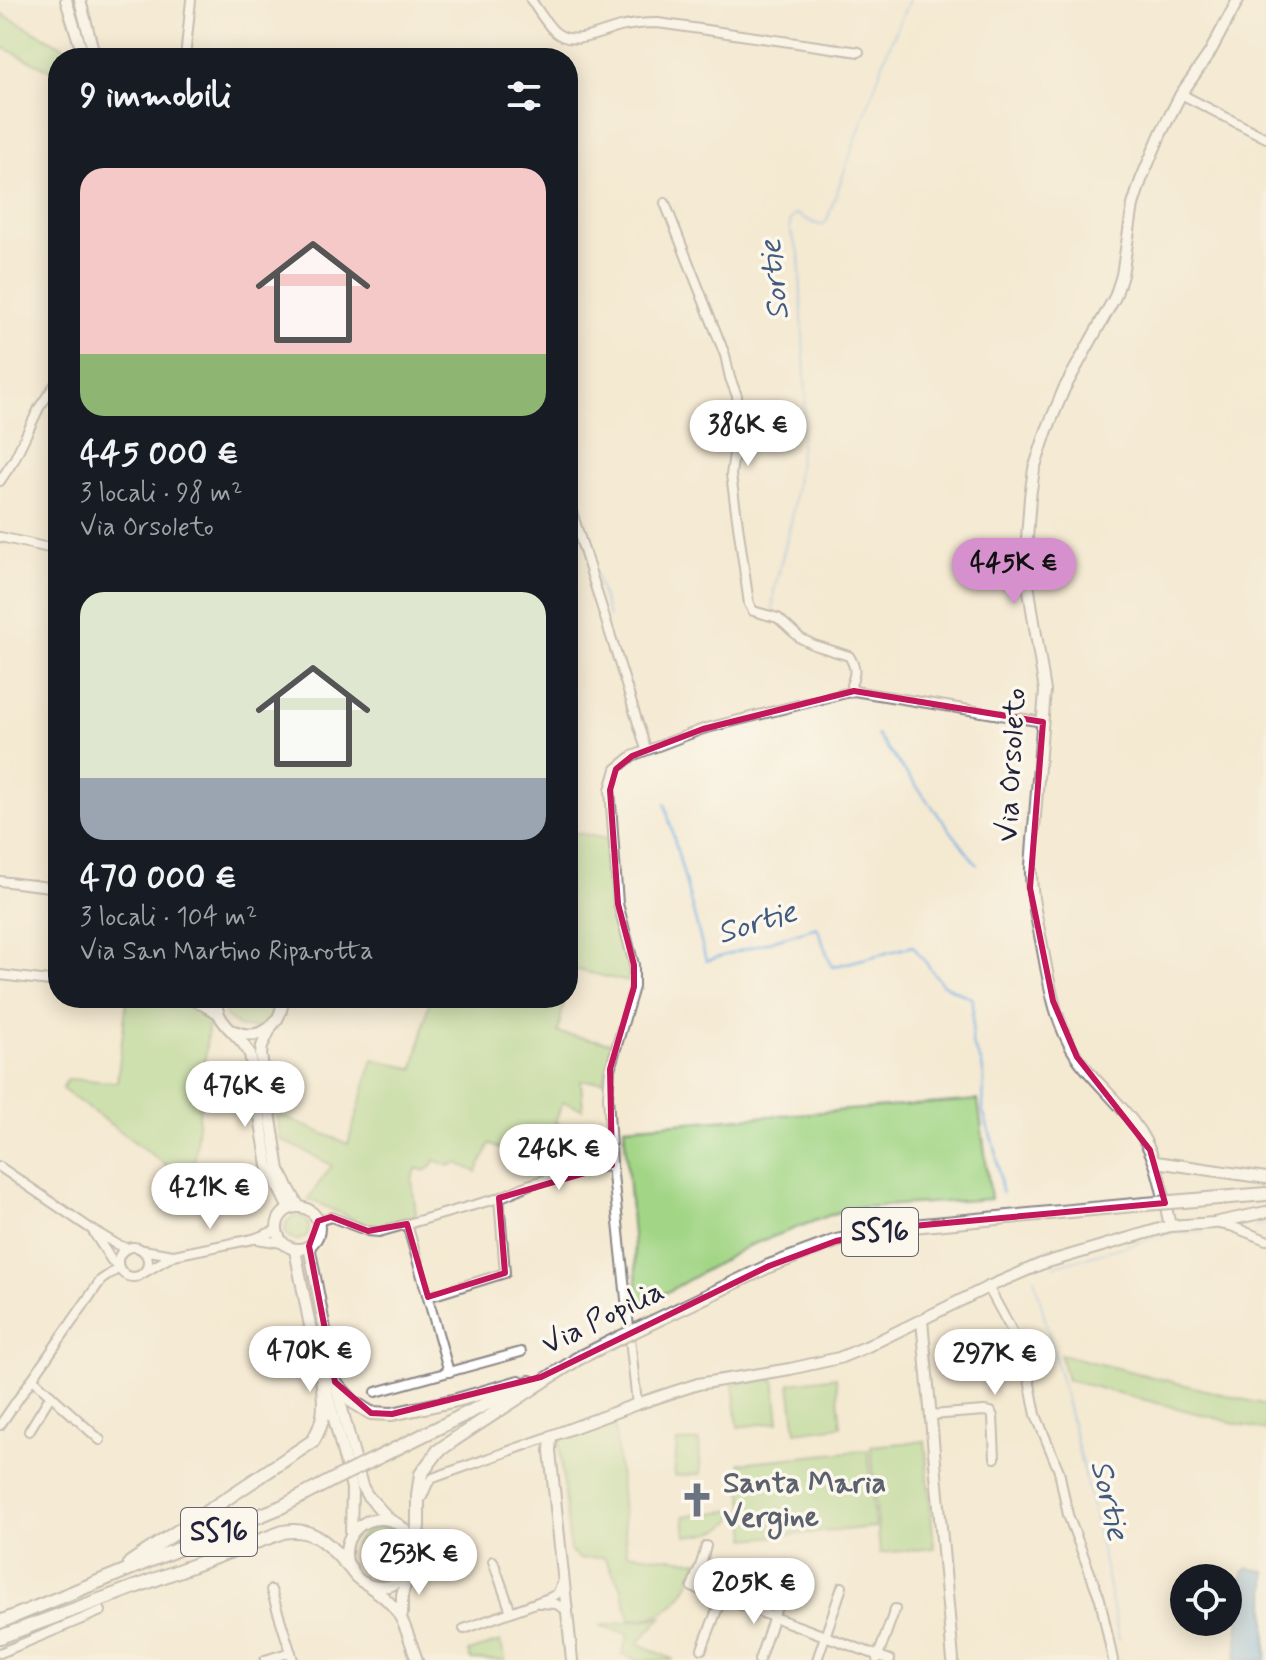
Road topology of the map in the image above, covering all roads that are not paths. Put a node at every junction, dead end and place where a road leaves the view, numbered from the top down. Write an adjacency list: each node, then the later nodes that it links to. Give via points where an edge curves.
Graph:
1 (66, 0): 6 (street)
2 (80, 0): 7 (street)
3 (191, 0): 8 (street)
4 (531, 0): 9 (street, via 555,32 569,39 658,23)
5 (1238, 0): 10 (street, Via Orsoleto)
6 (81, 48)
7 (92, 48)
8 (186, 48)
9 (859, 52)
10 (1181, 94): 11 (street); 19 (street, Via Orsoleto, via 1141,180 1115,297 1064,389 1034,469 1028,584 1045,691)
11 (1266, 138)
12 (665, 203): 18 (street, via 737,396 731,475 749,604 753,611 778,618 800,638 849,656 856,674)
13 (48, 395): 14 (street)
14 (0, 481)
15 (578, 531): 20 (street)
16 (0, 537): 17 (street)
17 (48, 548)
18 (854, 691): 19 (street); 20 (street)
19 (1043, 722): 31 (street, Via Orsoleto, via 1030,888 1053,1001 1077,1057 1134,1123)
20 (646, 749): 32 (street, via 616,769 610,790 618,904 634,965 634,987 610,1069)
21 (0, 881): 22 (street)
22 (48, 887)
23 (0, 975): 24 (street)
24 (48, 981)
25 (207, 1008): 28 (street)
26 (217, 1008): 28 (street)
27 (282, 1008): 29 (street)
28 (218, 1014): 30 (street)
29 (271, 1027): 30 (street, via 252,1035); 37 (street, via 261,1055 279,1170)
30 (232, 1030): 37 (street, via 250,1054 268,1166)
31 (1156, 1162): 34 (street); 42 (street, Via Orsoleto)
32 (612, 1165): 36 (street, via 564,1174); 58 (street)
33 (1, 1171): 43 (street)
34 (1266, 1178)
35 (1266, 1194): 58 (main road, Via Popilia / SS16, bridge, via 902,1227 836,1241 769,1266)
36 (499, 1198): 41 (street); 56 (street, via 505,1273)
37 (294, 1208): 39 (street, via 310,1211); 44 (street, via 280,1217)
38 (1266, 1212): 40 (street)
39 (318, 1221): 41 (street, via 331,1217 379,1232); 48 (street, via 318,1235)
40 (1214, 1223): 42 (street); 46 (street)
41 (407, 1224): 56 (street)
42 (1170, 1226): 55 (street, via 1041,1264)
43 (91, 1229): 49 (street); 53 (street)
44 (277, 1230): 45 (street); 47 (street)
45 (253, 1239): 47 (street); 52 (street)
46 (1266, 1240)
47 (282, 1243): 51 (street)
48 (309, 1246): 51 (street); 65 (street)
49 (126, 1248): 50 (street); 53 (street)
50 (142, 1250): 52 (street); 54 (street, via 148,1258)
51 (295, 1250): 62 (street)
52 (174, 1255): 54 (street)
53 (118, 1267): 54 (street, via 129,1277); 64 (street, via 101,1280)
54 (145, 1272)
55 (988, 1287): 57 (street); 114 (street, via 1024,1353 1036,1415 1100,1599)
56 (428, 1297): 61 (street)
57 (922, 1320): 68 (street, via 839,1358 709,1381); 69 (street)
58 (628, 1334): 60 (main road, Via Popilia / SS16); 68 (street)
59 (521, 1352): 61 (street)
60 (582, 1356): 63 (main road, Via Popilia / SS16); 75 (main road, via 438,1451 421,1474)
61 (449, 1372): 66 (street)
62 (322, 1375): 77 (street, via 352,1488); 86 (main road, via 323,1425 313,1441)
63 (541, 1377): 65 (main road, via 392,1414 371,1413); 86 (main road, Via Popilia / SS16, bridge, via 281,1507)
64 (33, 1379): 67 (street); 70 (street)
65 (335, 1382): 76 (street, via 362,1486)
66 (376, 1392)
67 (51, 1395): 71 (street); 73 (street)
68 (637, 1404): 72 (street)
69 (931, 1415): 74 (street, via 991,1412); 113 (street)
70 (0, 1425)
71 (29, 1431)
72 (551, 1436): 75 (street, via 433,1478); 85 (street)
73 (100, 1440)
74 (995, 1458)
75 (418, 1509): 79 (main road)
76 (390, 1520): 77 (street, via 368,1521); 79 (street, via 409,1534)
77 (351, 1535): 81 (street, via 346,1557)
78 (706, 1546): 91 (street, via 692,1587)
79 (415, 1557): 84 (street)
80 (493, 1561): 96 (street)
81 (350, 1568): 87 (street); 102 (main road, via 321,1539 293,1530)
82 (790, 1569): 97 (street)
83 (732, 1571): 91 (street)
84 (409, 1572): 87 (street, via 391,1586); 98 (street, via 402,1595)
85 (563, 1581): 90 (street); 93 (street)
86 (97, 1583): 99 (main road, Via Popilia / SS16)
87 (367, 1585): 98 (street, via 390,1601)
88 (842, 1587): 101 (street)
89 (271, 1590): 105 (street)
90 (549, 1598): 92 (street); 93 (street)
91 (722, 1598): 97 (street); 103 (street)
92 (535, 1604): 93 (street); 96 (street)
93 (565, 1605): 109 (street)
94 (895, 1609): 106 (street)
95 (101, 1611): 104 (street)
96 (511, 1612): 100 (street)
97 (774, 1616): 101 (street); 110 (street)
98 (403, 1620): 108 (street)
99 (0, 1622)
100 (464, 1629)
101 (825, 1636): 106 (street); 111 (street)
102 (0, 1637)
103 (702, 1649)
104 (0, 1653)
105 (292, 1656): 107 (street)
106 (878, 1658): 112 (street)
107 (265, 1660)
108 (417, 1660)
109 (572, 1660)
110 (759, 1660)
111 (817, 1660)
112 (890, 1660)
113 (953, 1660)
114 (1113, 1660)

